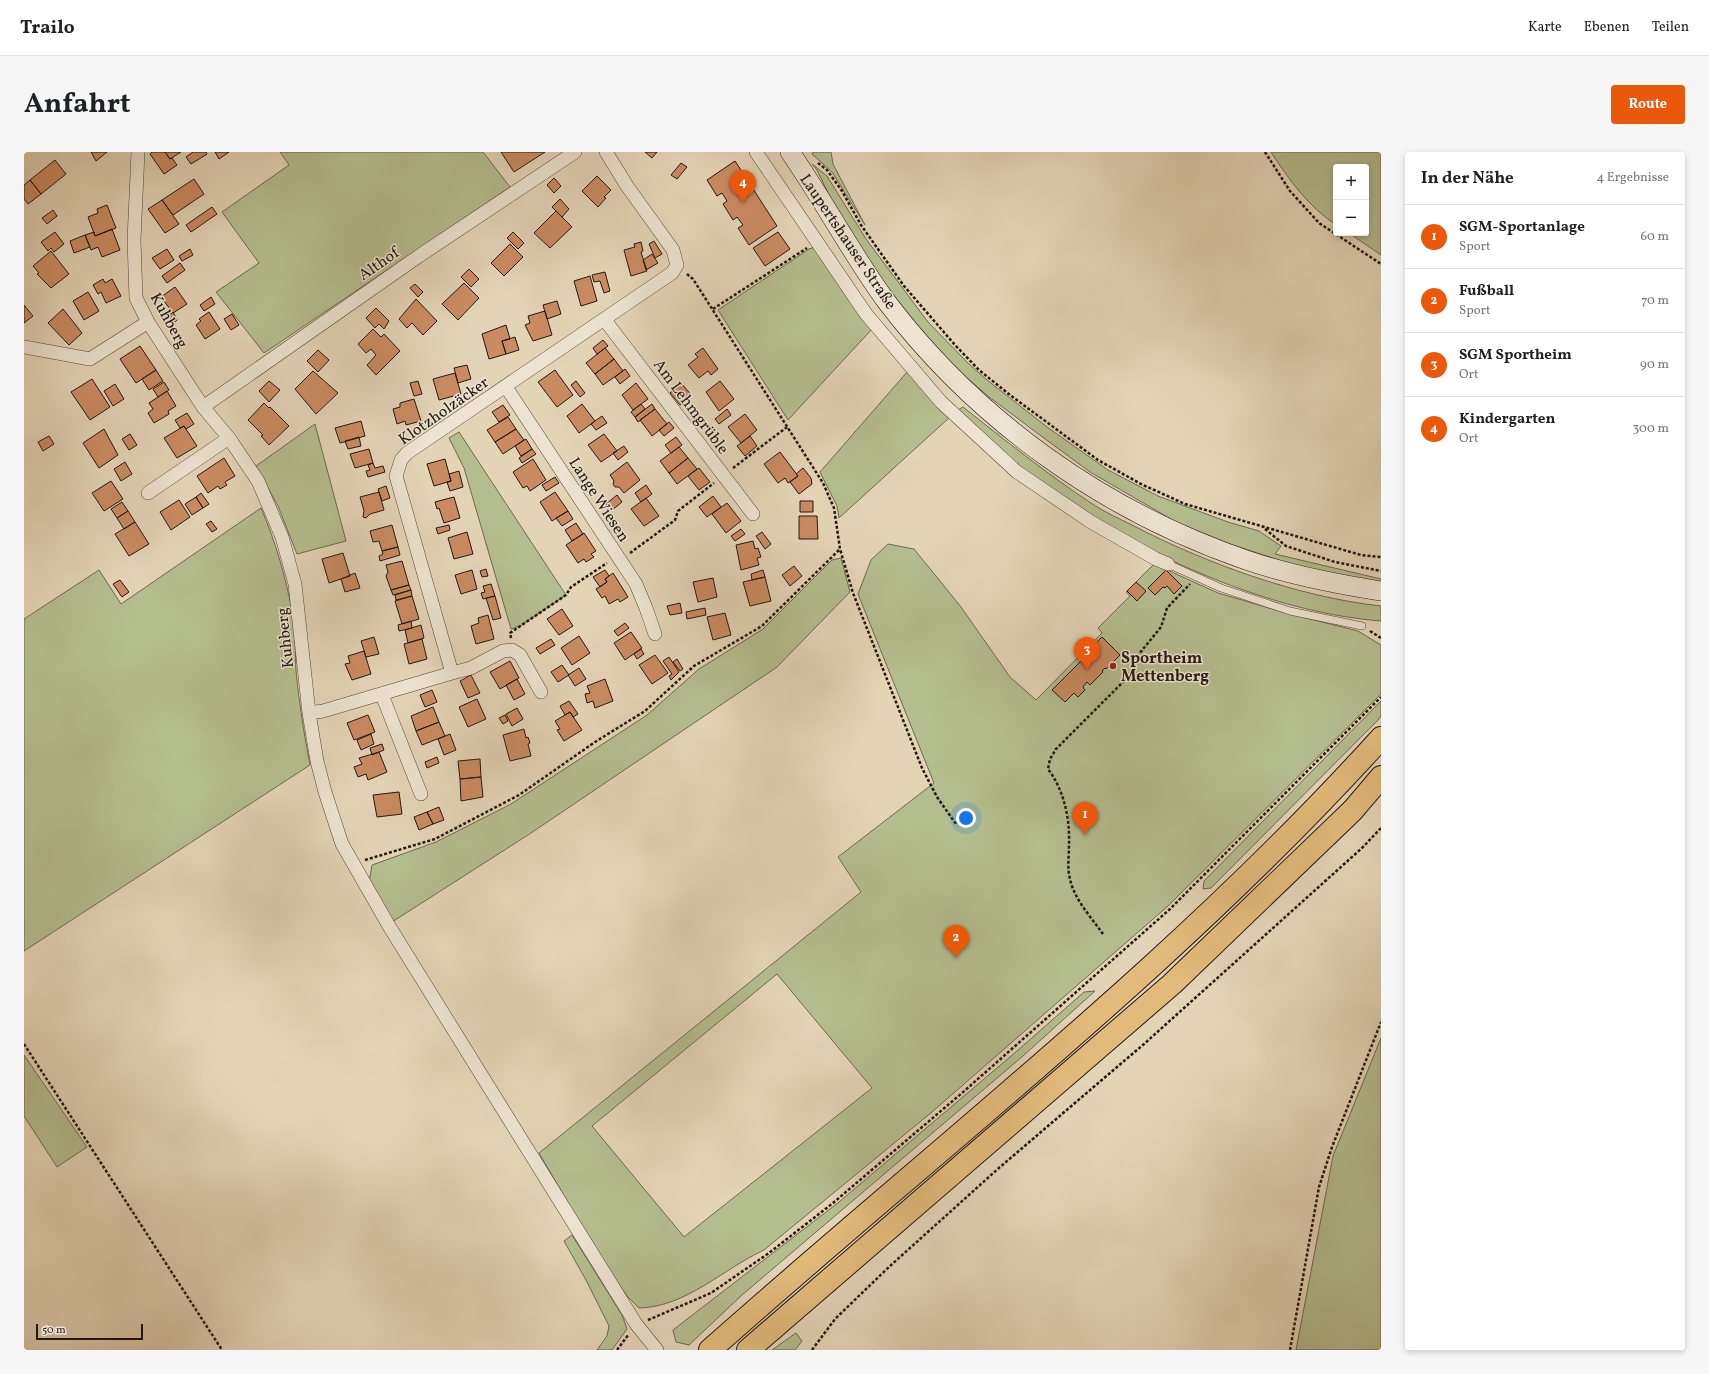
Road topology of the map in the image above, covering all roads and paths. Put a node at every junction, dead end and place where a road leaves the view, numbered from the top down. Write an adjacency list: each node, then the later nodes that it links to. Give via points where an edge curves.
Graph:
1 (138, 152): 13 (street, Kuhberg, via 134,240 136,298)
2 (575, 152): 16 (street, Althof, via 419,256)
3 (606, 152): 10 (street, via 673,250)
4 (756, 152): 8 (street)
5 (1265, 152): 9 (path, via 1290,191 1319,223)
6 (792, 153): 29 (main road, Laupertshauser Straße, via 854,255 887,301 928,350 989,412 1026,443 1127,508 1183,535 1246,560 1305,577)
7 (815, 160): 22 (path, via 827,170 842,191 860,226 904,286 985,375 1098,460 1141,484 1185,504)
8 (818, 242): 11 (path); 26 (street, via 866,314 908,364 941,402 1017,472 1091,522)
9 (1381, 264)
10 (677, 265): 11 (path, via 693,279); 12 (street, Klotzholzäcker, via 672,273)
11 (713, 309): 17 (path)
12 (604, 319): 15 (street, Klotzholzäcker); 19 (street, Am Lehmgrüble)
13 (148, 322): 14 (street, via 90,359); 16 (street, Kuhberg)
14 (24, 347)
15 (506, 387): 25 (street, Lange Wiesen); 33 (street, Klotzholzäcker, via 414,448 401,460 397,470 398,486)
16 (204, 407): 18 (street, Kuhberg)
17 (787, 427): 19 (path); 23 (path, via 830,496)
18 (229, 438): 20 (street); 37 (street, Kuhberg, via 258,481 284,543 295,584)
19 (723, 475): 21 (street, Am Lehmgrüble); 25 (path, via 678,511 675,520 627,556)
20 (148, 493)
21 (753, 514)
22 (1264, 528): 24 (path, via 1361,555); 27 (path, via 1286,546 1335,562)
23 (840, 549): 41 (path, via 853,593 922,768 937,798); 43 (path, via 762,626 694,666 645,711 519,795 435,838)
24 (1381, 557)
25 (619, 559): 31 (street, Lange Wiesen, via 636,584); 32 (path, via 610,561 571,587 566,595 510,633)
26 (1168, 564): 28 (lane)
27 (1381, 571)
28 (1196, 578): 30 (lane, via 1290,611); 44 (path, via 1167,608 1161,627 1139,654 1124,680 1056,749 1050,759 1048,769 1056,780 1067,815 1069,877 1072,888)
29 (1381, 591)
30 (1362, 626)
31 (655, 634)
32 (512, 650): 33 (street, via 502,652 471,668); 34 (street, via 520,656)
33 (452, 673): 35 (street)
34 (541, 692)
35 (382, 695): 37 (street, via 323,711); 40 (street)
36 (1381, 697): 47 (path, via 1170,909 833,1203 769,1253 711,1293 671,1312)
37 (309, 712): 43 (street, Kuhberg, via 325,792 342,844)
38 (1381, 738): 52 (highway, via 1332,792 1155,964)
39 (1381, 777): 53 (highway, via 1353,810 1172,984)
40 (421, 794)
41 (956, 824)
42 (1381, 828): 54 (path, via 1144,1044 1000,1167 890,1266 835,1319)
43 (354, 864): 47 (street, Kuhberg, via 389,926)
44 (1103, 934)
45 (1381, 1022): 55 (path, via 1332,1147 1319,1188)
46 (24, 1044): 48 (path)
47 (636, 1324): 50 (path); 51 (street, Kuhberg)
48 (221, 1349): 49 (path)
49 (217, 1350)
50 (617, 1350)
51 (657, 1350)
52 (710, 1350)
53 (748, 1350)
54 (812, 1350)
55 (1290, 1350)

